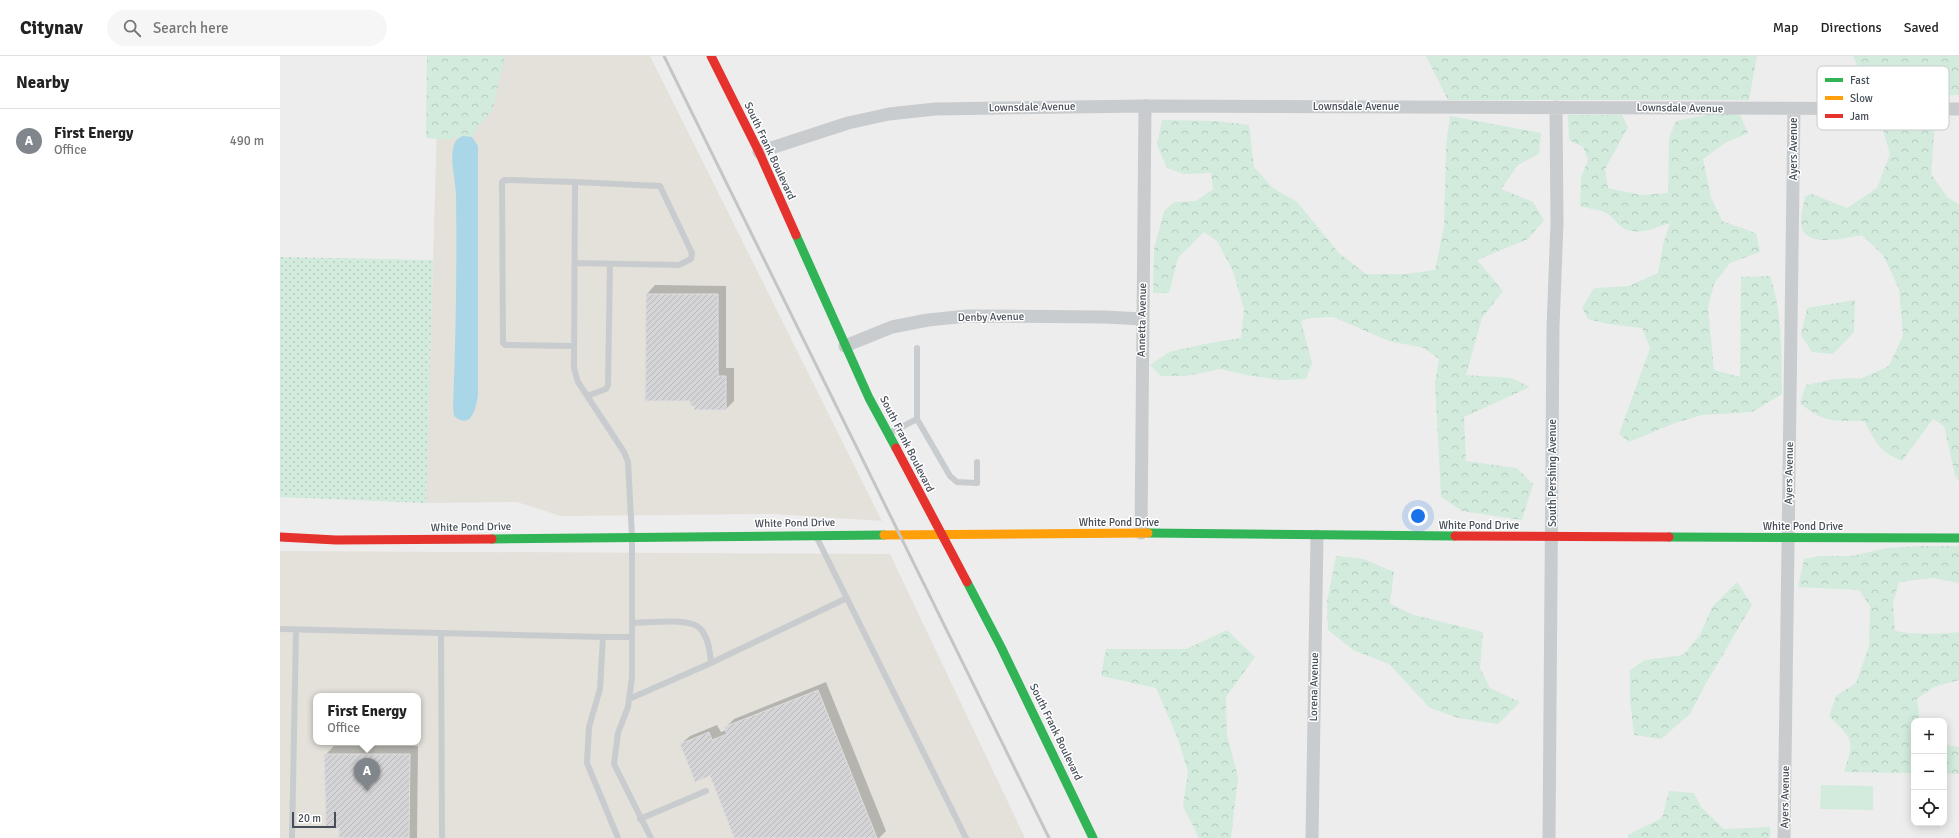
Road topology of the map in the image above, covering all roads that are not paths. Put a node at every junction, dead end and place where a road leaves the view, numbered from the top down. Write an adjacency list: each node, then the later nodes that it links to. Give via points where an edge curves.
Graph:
1 (711, 56): 6 (street, South Frank Boulevard)
2 (1145, 106): 3 (street, Lownsdale Avenue); 6 (street, Lownsdale Avenue, via 935,109 889,114 848,123); 10 (street, Annetta Avenue)
3 (1556, 108): 4 (street, Lownsdale Avenue); 24 (street, South Pershing Avenue)
4 (1794, 109): 5 (street, Lownsdale Avenue); 25 (street, Ayers Avenue)
5 (1817, 109)
6 (759, 152): 12 (street, South Frank Boulevard)
7 (575, 182): 8 (lane); 9 (lane, via 660,186 692,253 690,259 679,265); 11 (lane, via 502,182 503,343)
8 (575, 263): 9 (lane); 11 (lane)
9 (610, 264): 14 (lane, via 608,384 606,389)
10 (1142, 320): 12 (street, Denby Avenue, via 1105,317 967,316 892,327); 18 (street, Annetta Avenue)
11 (574, 346): 14 (lane, via 574,368 578,382)
12 (845, 346): 16 (street, South Frank Boulevard)
13 (917, 348): 15 (lane)
14 (587, 396): 23 (lane, via 628,462)
15 (917, 419): 16 (lane); 17 (lane, via 950,476 957,482 977,483)
16 (888, 434): 20 (street, South Frank Boulevard)
17 (977, 462)
18 (1141, 534): 20 (street, White Pond Drive); 21 (street, White Pond Drive)
19 (816, 535): 20 (street, White Pond Drive); 23 (street, White Pond Drive); 27 (lane)
20 (942, 535): 43 (street, South Frank Boulevard, via 1001,647)
21 (1317, 536): 24 (street, White Pond Drive); 44 (street, Lorena Avenue)
22 (280, 537): 23 (street, White Pond Drive, via 336,540)
23 (632, 537): 28 (lane)
24 (1552, 537): 25 (street, White Pond Drive); 45 (street, South Pershing Avenue)
25 (1789, 538): 26 (street, White Pond Drive); 46 (street, Ayers Avenue)
26 (1959, 538)
27 (847, 598): 34 (lane); 42 (lane)
28 (632, 623): 33 (lane); 34 (lane, via 680,622 697,626 707,638)
29 (280, 629): 30 (lane)
30 (296, 630): 31 (lane); 38 (lane)
31 (441, 633): 32 (lane); 39 (lane)
32 (603, 637): 33 (lane); 40 (lane, via 600,689 590,727 587,763)
33 (632, 637): 35 (lane)
34 (712, 663): 35 (lane)
35 (629, 699): 37 (lane, via 618,733 614,764)
36 (706, 791): 37 (lane)
37 (640, 818): 41 (lane)
38 (292, 838)
39 (442, 838)
40 (618, 838)
41 (650, 838)
42 (966, 838)
43 (1093, 838)
44 (1312, 838)
45 (1549, 838)
46 (1784, 838)

